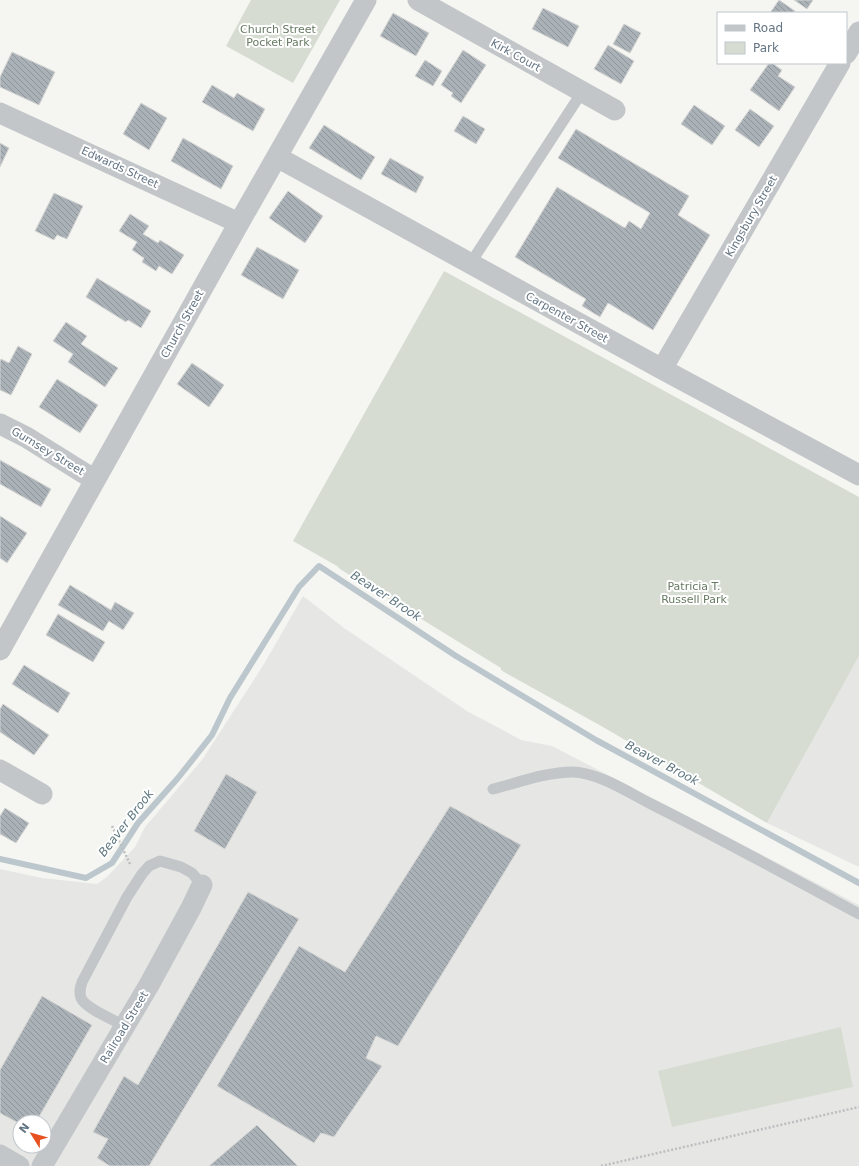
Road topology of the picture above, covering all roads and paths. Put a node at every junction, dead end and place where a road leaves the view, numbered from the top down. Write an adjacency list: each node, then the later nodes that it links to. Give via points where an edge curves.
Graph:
1 (366, 0): 9 (street, Church Street)
2 (418, 0): 6 (street, Kirk Court)
3 (859, 32): 4 (street)
4 (847, 52)
5 (839, 64): 12 (street, Kingsbury Street)
6 (582, 92): 7 (street, Kirk Court); 11 (lane)
7 (615, 110)
8 (0, 113): 10 (street, Edwards Street)
9 (276, 157): 10 (street, Church Street); 11 (street, Carpenter Street)
10 (239, 223): 15 (street, Church Street)
11 (470, 264): 12 (street, Carpenter Street)
12 (662, 369): 14 (street, Carpenter Street)
13 (0, 424): 15 (street, Gurnsey Street)
14 (859, 475)
15 (95, 480): 16 (street, Church Street)
16 (0, 650)
17 (0, 770): 19 (street)
18 (493, 789): 23 (lane, via 552,774 573,772 592,775 703,830)
19 (42, 794)
20 (112, 826): 21 (path)
21 (129, 861)
22 (202, 885): 24 (street, Railroad Street); 24 (lane, via 192,873 160,861 149,866 127,897 79,991 81,999 87,1005)
23 (859, 914)
24 (125, 1026): 28 (street, Railroad Street)
25 (859, 1107): 29 (path)
26 (0, 1155): 27 (street)
27 (19, 1166)
28 (42, 1166)
29 (601, 1166)

